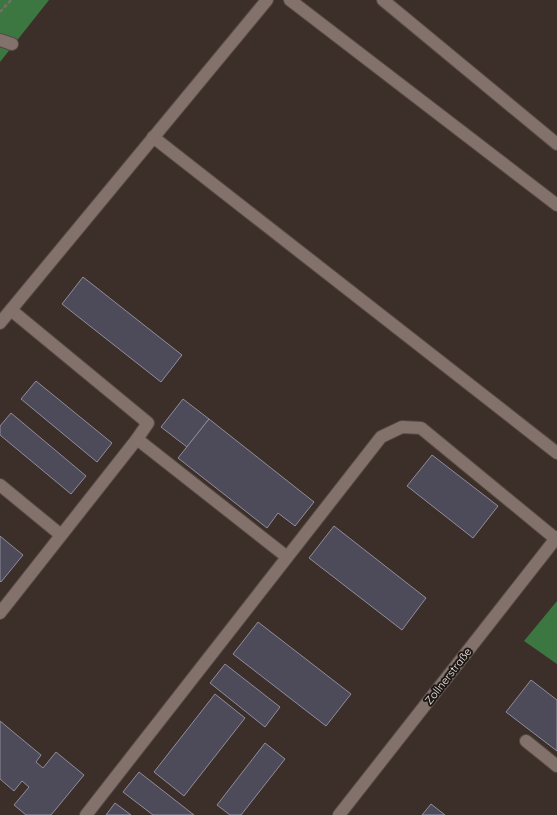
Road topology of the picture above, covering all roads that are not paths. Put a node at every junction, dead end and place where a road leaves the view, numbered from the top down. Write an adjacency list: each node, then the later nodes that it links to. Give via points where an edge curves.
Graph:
1 (267, 0): 6 (street)
2 (290, 0): 8 (street)
3 (383, 0): 7 (street)
4 (0, 40): 5 (street)
5 (12, 44)
6 (154, 137): 9 (street); 12 (street)
7 (557, 144)
8 (557, 205)
9 (11, 310): 10 (street); 11 (street, via 148,423)
10 (0, 323)
11 (137, 439): 14 (street); 16 (street)
12 (557, 453)
13 (0, 484): 14 (street)
14 (61, 535): 17 (street)
15 (556, 538): 16 (street, via 421,428 402,428 381,437); 21 (street, Zollnerstraße)
16 (288, 556): 20 (street)
17 (0, 613)
18 (526, 741): 19 (street)
19 (557, 766)
20 (86, 815)
21 (339, 815)

